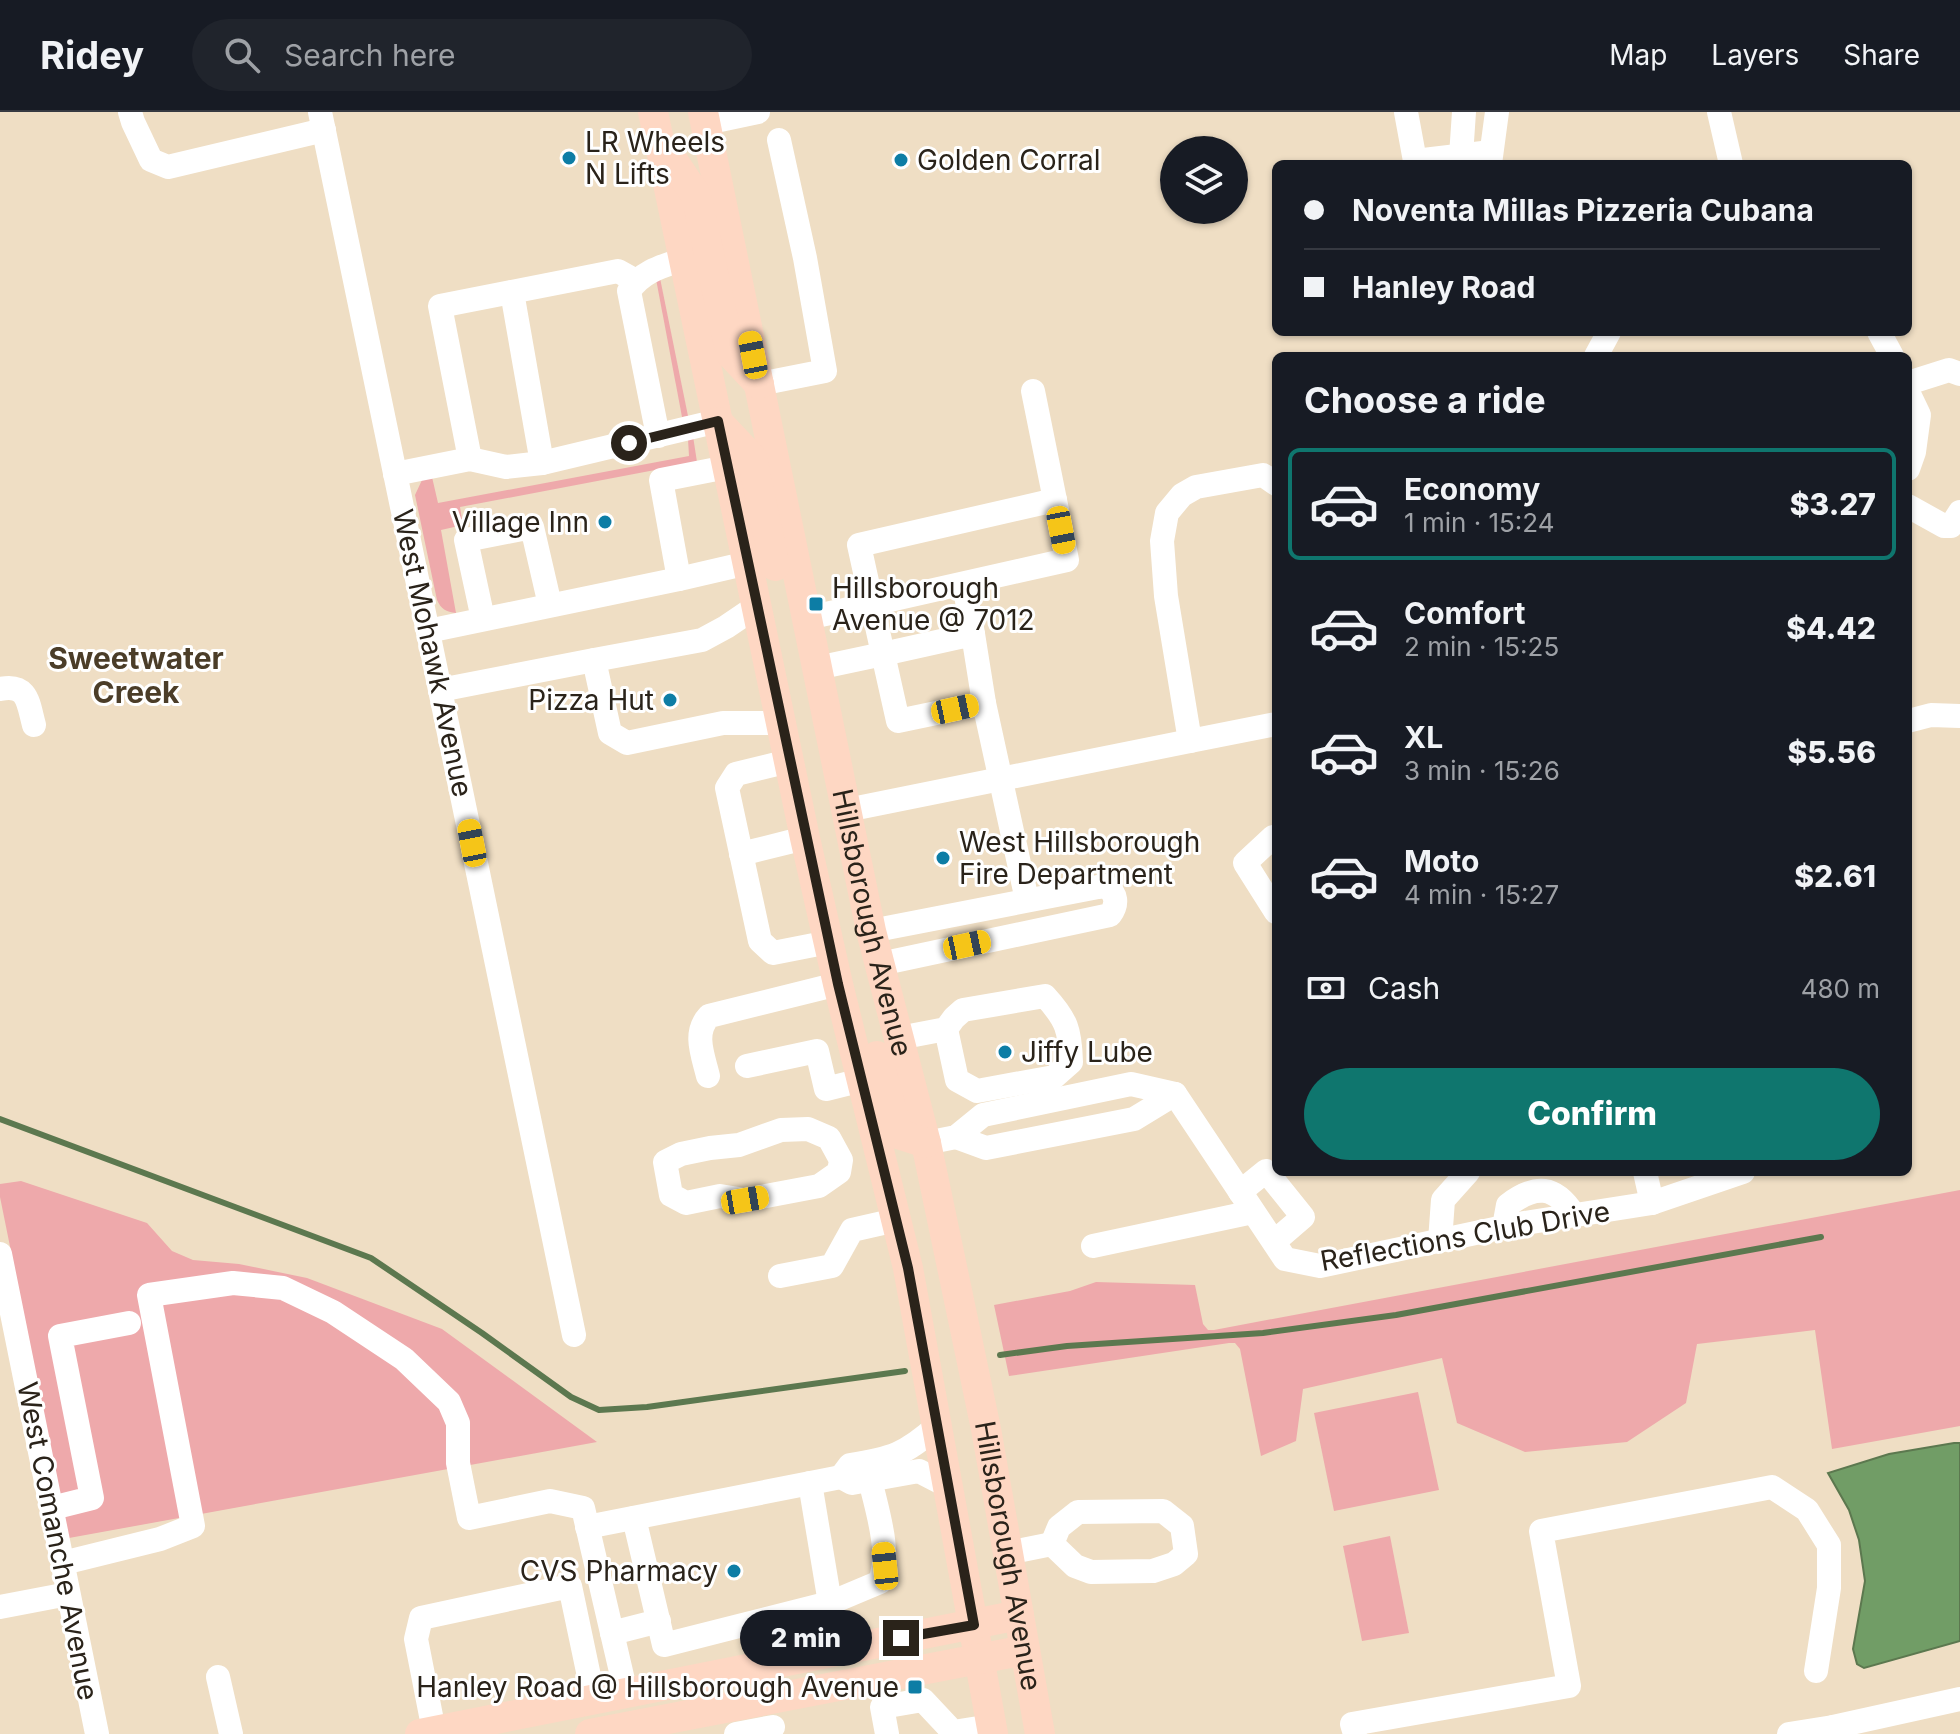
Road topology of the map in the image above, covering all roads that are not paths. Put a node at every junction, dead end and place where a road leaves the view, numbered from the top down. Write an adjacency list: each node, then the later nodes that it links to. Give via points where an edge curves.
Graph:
1 (130, 112): 8 (street, via 151,160 168,167)
2 (758, 112): 7 (street)
3 (1406, 112): 13 (street)
4 (1464, 112): 11 (street)
5 (1497, 112): 12 (street)
6 (1719, 112): 15 (street)
7 (704, 118): 21 (main road, Hillsborough Avenue)
8 (322, 121): 30 (street, West Mohawk Avenue)
9 (655, 125): 16 (main road, Hillsborough Avenue); 21 (main road, via 696,195 731,354)
10 (779, 140): 21 (street, via 825,371)
11 (1461, 156): 12 (street); 14 (street)
12 (1491, 158)
13 (1415, 160)
14 (1424, 160)
15 (1730, 160)
16 (684, 259): 17 (street); 24 (main road, Hillsborough Avenue)
17 (636, 281): 18 (street, via 618,271); 25 (street, via 629,291)
18 (512, 292): 27 (street, via 440,306); 28 (street)
19 (1960, 374): 20 (street, via 1949,370)
20 (1912, 382)
21 (759, 384): 41 (main road, Hillsborough Avenue)
22 (1033, 391): 32 (street)
23 (1912, 400): 26 (street, via 1919,415)
24 (718, 421): 25 (street); 29 (main road, Hillsborough Avenue); 48 (main road, via 752,458 794,652)
25 (658, 436): 28 (street)
26 (1912, 458)
27 (470, 459): 28 (street, via 506,467); 30 (street)
28 (542, 463)
29 (727, 467): 35 (main road, Hillsborough Avenue); 36 (street, via 661,480)
30 (395, 474): 43 (street, West Mohawk Avenue)
31 (1272, 481): 57 (street, via 1263,475 1196,487 1167,513 1162,541 1166,596)
32 (1055, 500): 37 (street, via 1067,560); 38 (street, via 859,545)
33 (1912, 508): 34 (street, via 1944,526 1951,526)
34 (1960, 512)
35 (748, 563): 36 (street); 40 (main road, Hillsborough Avenue)
36 (679, 579): 39 (street)
37 (964, 584): 38 (street); 44 (street)
38 (872, 604): 41 (street); 45 (street)
39 (550, 605): 42 (street); 42 (street, via 532,527 466,540)
40 (757, 606): 46 (street, via 702,640); 47 (main road, Hillsborough Avenue)
41 (807, 618): 48 (main road, Hillsborough Avenue)
42 (483, 619): 43 (street)
43 (428, 631): 50 (street, West Mohawk Avenue)
44 (973, 634): 45 (street); 51 (street)
45 (883, 654): 48 (street); 51 (street, via 898,721)
46 (594, 660): 50 (street); 54 (street, via 610,733 627,743 723,723)
47 (769, 664): 54 (main road, Hillsborough Avenue); 60 (main road, via 799,721 817,808)
48 (820, 683): 60 (main road, Hillsborough Avenue)
49 (0, 689): 55 (street, via 12,686 26,696)
50 (440, 690): 92 (street, West Mohawk Avenue)
51 (984, 703): 59 (street)
52 (1960, 716): 53 (street)
53 (1912, 720)
54 (781, 723): 58 (main road, Hillsborough Avenue)
55 (34, 725)
56 (1272, 725): 57 (street)
57 (1190, 741): 59 (street)
58 (789, 761): 61 (main road, Hillsborough Avenue); 63 (street, via 736,774 727,788)
59 (1000, 779): 60 (street); 64 (street)
60 (847, 810): 66 (main road, Hillsborough Avenue)
61 (805, 838): 63 (street); 67 (main road, Hillsborough Avenue); 70 (main road, via 837,865 852,930)
62 (1272, 838): 65 (street, via 1245,863)
63 (741, 854): 67 (street, via 760,941 773,953)
64 (1027, 900): 66 (street); 68 (street, via 1106,886 1116,907 1110,915)
65 (1272, 906)
66 (871, 931): 68 (main road, Hillsborough Avenue)
67 (829, 942): 69 (main road, Hillsborough Avenue)
68 (880, 964): 70 (main road, Hillsborough Avenue)
69 (838, 984): 73 (street, via 709,1016 699,1031); 74 (main road, Hillsborough Avenue); 77 (main road, via 876,1050 898,1134)
70 (896, 1025): 71 (street); 77 (main road, Hillsborough Avenue)
71 (946, 1029): 71 (street, via 963,1010 1045,996 1062,1014 1071,1062 1054,1077 977,1091 957,1080)
72 (747, 1066): 74 (street, via 817,1051 826,1089)
73 (708, 1076)
74 (862, 1080): 78 (main road, Hillsborough Avenue)
75 (1175, 1094): 76 (street, via 1134,1119 1104,1125 986,1148); 76 (street, via 1131,1084 983,1115); 83 (street, Reflections Club Drive)
76 (956, 1137): 77 (street)
77 (926, 1143): 102 (main road, Hillsborough Avenue)
78 (881, 1153): 79 (street); 85 (main road, Hillsborough Avenue)
79 (841, 1160): 79 (street, via 829,1138 808,1129 781,1130 665,1162 671,1195 686,1203 720,1196 745,1200 819,1186 839,1172)
80 (1464, 1176): 86 (street, via 1443,1200)
81 (1646, 1176): 84 (street)
82 (1731, 1176): 84 (street, Reflections Club Drive)
83 (1246, 1202): 87 (street, Reflections Club Drive); 87 (street, via 1266,1171 1303,1217); 88 (street)
84 (1652, 1203): 86 (street, Reflections Club Drive)
85 (896, 1220): 90 (street, via 852,1230 832,1266); 93 (main road, Hillsborough Avenue)
86 (1440, 1241): 87 (street, Reflections Club Drive, via 1320,1266 1285,1259)
87 (1274, 1242)
88 (1093, 1246)
89 (0, 1254): 98 (street, West Comanche Avenue)
90 (780, 1276)
91 (129, 1323): 98 (street, via 60,1336 92,1498)
92 (574, 1335)
93 (937, 1426): 94 (street, via 903,1452 850,1465); 97 (main road, Hillsborough Avenue)
94 (841, 1477): 95 (street, via 852,1483); 96 (street)
95 (870, 1479): 97 (street, via 919,1471); 105 (street, via 885,1566 880,1582)
96 (810, 1483): 99 (street); 105 (street)
97 (948, 1486): 109 (main road, Hillsborough Avenue)
98 (52, 1508): 103 (street, West Comanche Avenue)
99 (634, 1518): 100 (street); 108 (street)
100 (587, 1527): 103 (street, via 583,1508 550,1501 469,1518 458,1463 458,1423 449,1402 404,1359 333,1312 283,1288 233,1283 149,1295 193,1526); 110 (street)
101 (1052, 1544): 101 (street, via 1075,1566 1091,1572 1153,1571 1186,1554 1182,1526 1163,1511 1078,1512 1059,1527); 102 (street)
102 (1008, 1553): 107 (main road, Hillsborough Avenue)
103 (63, 1563): 104 (street, West Comanche Avenue)
104 (68, 1594): 106 (street); 125 (street, West Comanche Avenue)
105 (830, 1603): 108 (street, via 664,1645); 112 (street)
106 (0, 1607)
107 (1019, 1615): 109 (main road); 111 (main road, Hillsborough Avenue)
108 (659, 1621): 110 (street)
109 (974, 1625): 112 (main road); 113 (main road, Hillsborough Avenue)
110 (612, 1633): 116 (street)
111 (1025, 1650): 113 (main road); 130 (main road, Hillsborough Avenue)
112 (838, 1651): 116 (main road)
113 (980, 1659): 119 (main road); 122 (main road, Hillsborough Avenue)
114 (1816, 1671): 131 (street, via 1829,1588 1829,1545 1807,1510 1772,1487 1541,1531 1569,1686 1352,1724)
115 (218, 1677): 126 (street)
116 (626, 1693): 118 (main road); 121 (main road)
117 (1960, 1699): 123 (street)
118 (594, 1700): 120 (main road); 124 (street, via 570,1586 421,1618 416,1639)
119 (771, 1720): 121 (main road); 128 (street)
120 (532, 1723): 124 (main road)
121 (634, 1726): 127 (main road)
122 (992, 1730): 129 (street, via 953,1732 923,1700 882,1707)
123 (1834, 1730): 132 (street)
124 (427, 1733)
125 (97, 1734)
126 (231, 1734)
127 (590, 1734)
128 (736, 1734)
129 (887, 1734)
130 (1040, 1734)
131 (1355, 1734)
132 (1789, 1734)

